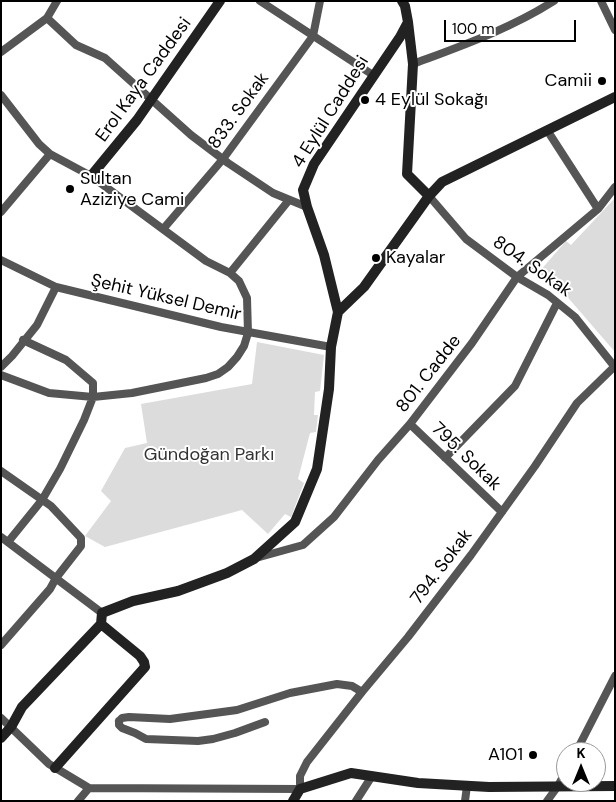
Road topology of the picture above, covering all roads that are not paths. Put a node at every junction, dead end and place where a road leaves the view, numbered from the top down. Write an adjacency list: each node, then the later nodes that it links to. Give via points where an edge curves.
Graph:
1 (57, 1): 8 (street)
2 (220, 1): 17 (street, Erol Kaya Caddesi)
3 (260, 1): 11 (street)
4 (320, 1): 11 (street, 833. Sokak)
5 (402, 1): 9 (street)
6 (554, 1): 13 (street, via 534,14 477,40)
7 (601, 1): 10 (street)
8 (47, 18): 12 (street); 17 (street, via 76,45 105,58)
9 (408, 22): 13 (street); 14 (street, 4 Eylül Caddesi)
10 (615, 30)
11 (313, 36): 14 (street); 20 (street, 833. Sokak)
12 (1, 52)
13 (413, 64): 23 (street, via 407,174)
14 (373, 75): 25 (street, 4 Eylül Caddesi, via 314,164 303,190)
15 (1, 95): 19 (street)
16 (615, 97): 18 (street)
17 (152, 99): 20 (street); 21 (street, Erol Kaya Caddesi)
18 (546, 130): 23 (street, via 442,182); 26 (street)
19 (50, 154): 21 (street); 27 (street)
20 (223, 159): 24 (street); 28 (street, 833. Sokak)
21 (91, 176): 28 (street)
22 (615, 187): 26 (street, 801. Cadde)
23 (429, 196): 31 (street, 804. Sokak, via 466,239); 34 (street, via 364,287)
24 (289, 200): 25 (street); 30 (street)
25 (307, 207): 34 (street, 4 Eylül Caddesi, via 324,255)
26 (598, 209): 31 (street, 801. Cadde)
27 (1, 212)
28 (164, 228): 30 (street, via 206,261)
29 (1, 260): 32 (street, Şehit Yüksel Demir)
30 (230, 274): 35 (street, via 239,281 247,298)
31 (517, 277): 33 (street, 804. Sokak); 42 (street, 801. Cadde)
32 (56, 287): 35 (street, Şehit Yüksel Demir); 36 (street, via 37,325)
33 (557, 303): 38 (street, 804. Sokak, via 575,317); 43 (street, via 515,386)
34 (338, 312): 37 (street)
35 (248, 333): 37 (street, Şehit Yüksel Demir); 41 (street, via 237,357 218,374 132,393)
36 (23, 340): 39 (street); 41 (street, via 66,360 93,383)
37 (331, 347): 48 (street, via 329,389 317,469 295,522)
38 (614, 366): 46 (street, 794. Sokak, via 577,403)
39 (1, 367)
40 (1, 375): 41 (street, via 49,393)
41 (93, 397): 45 (street)
42 (410, 424): 43 (street, 795. Sokak); 48 (street, 801. Cadde, via 334,517 303,545)
43 (445, 458): 46 (street, 795. Sokak)
44 (1, 471): 45 (street)
45 (42, 500): 47 (street); 49 (street, via 81,538 81,546)
46 (502, 512): 53 (street, 794. Sokak, via 408,637)
47 (4, 540): 49 (street)
48 (254, 559): 50 (street, via 178,591 133,601)
49 (56, 578): 50 (street); 51 (street)
50 (101, 618): 54 (street, via 145,663); 58 (street, via 72,656 22,707)
51 (1, 645)
52 (615, 676): 60 (street)
53 (362, 692): 56 (street, via 345,684 320,686 237,710 170,719 129,717); 66 (street, 794. Sokak, via 307,762 300,776)
54 (102, 714): 56 (street); 61 (street)
55 (1, 718): 58 (street)
56 (119, 721): 57 (street, via 122,728 146,739 198,741)
57 (265, 722)
58 (11, 727): 59 (street); 61 (street)
59 (1, 738)
60 (581, 742)
61 (55, 768): 65 (street)
62 (372, 776): 63 (street); 66 (street, via 351,773); 70 (street)
63 (467, 786): 64 (street); 71 (street)
64 (556, 786)
65 (89, 788): 66 (street); 68 (street)
66 (300, 788): 69 (street)
67 (556, 789): 72 (street)
68 (78, 801)
69 (294, 801)
70 (356, 801)
71 (465, 801)
72 (547, 801)

